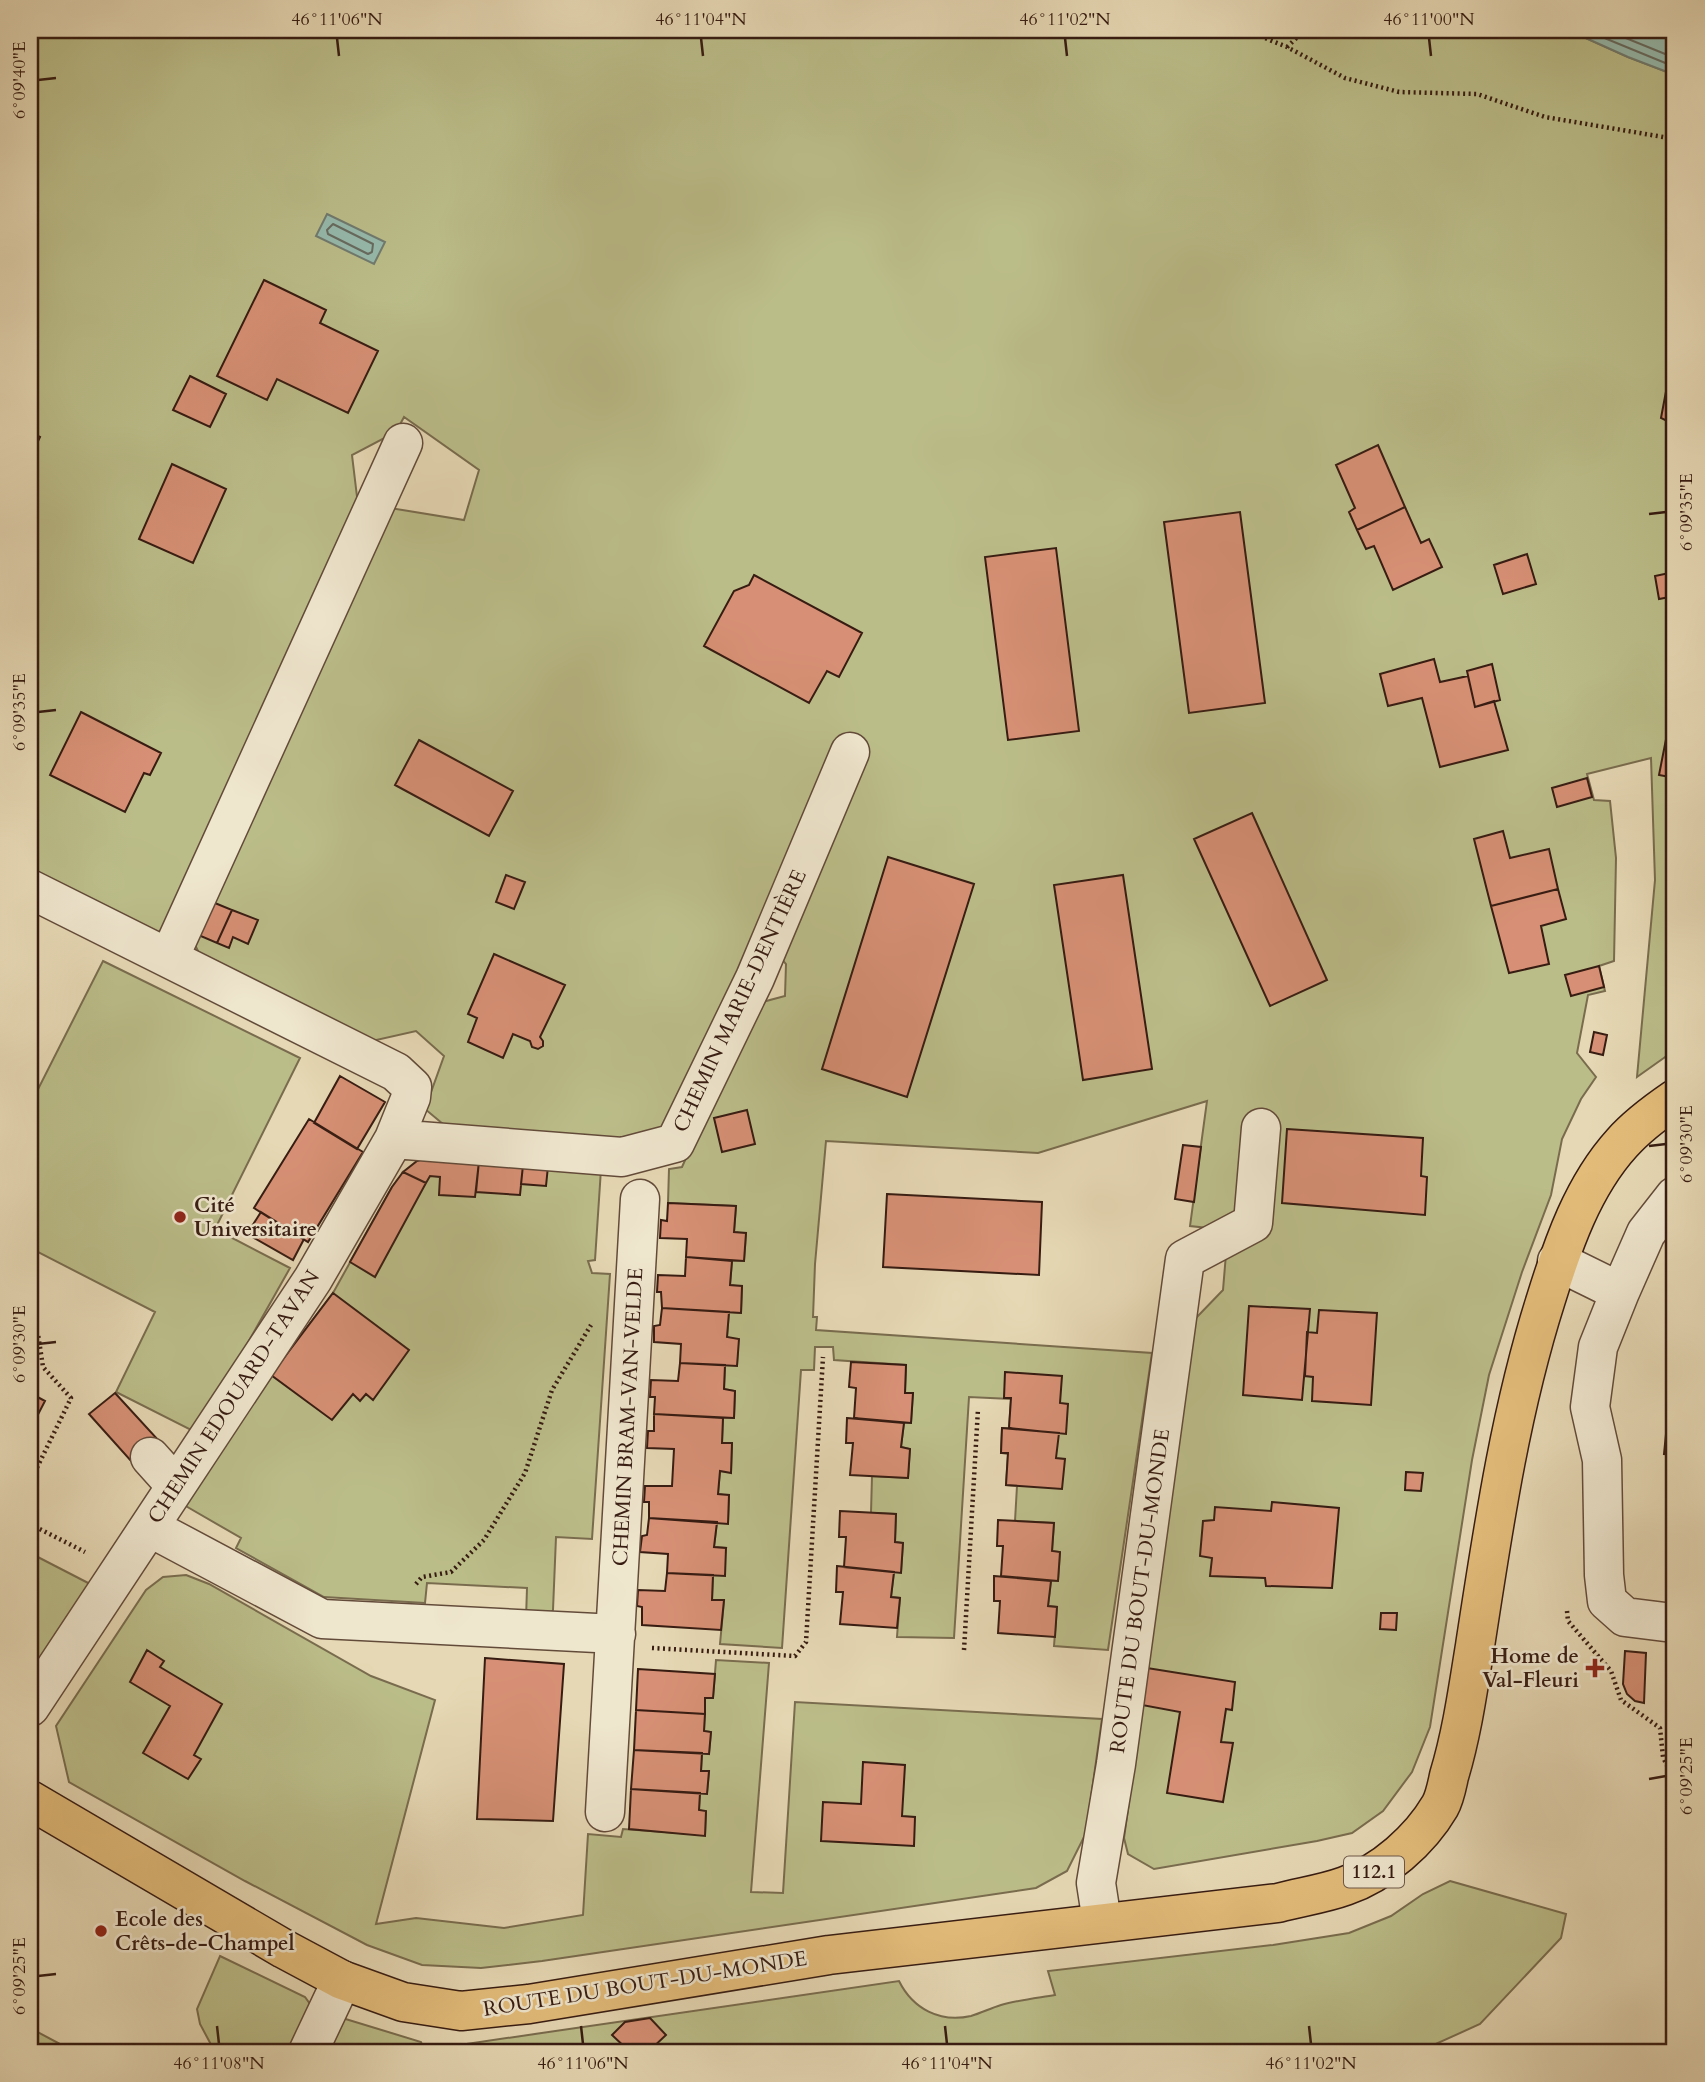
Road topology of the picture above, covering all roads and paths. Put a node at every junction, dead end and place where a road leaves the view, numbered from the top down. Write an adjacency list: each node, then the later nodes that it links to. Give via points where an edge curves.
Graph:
1 (1245, 30): 3 (path)
2 (1305, 30): 3 (path)
3 (1287, 47): 4 (path, via 1345,78 1399,92 1477,94 1545,117)
4 (1675, 139)
5 (403, 443): 8 (street)
6 (850, 752): 11 (street, CHEMIN MARIE-DENTIÈRE, via 755,978 675,1143 622,1157)
7 (30, 889): 8 (street, CHEMIN EDOUARD-TAVAN)
8 (169, 958): 11 (street, CHEMIN EDOUARD-TAVAN, via 396,1073 412,1087)
9 (1675, 1099): 14 (main road, ROUTE DU BOUT-DU-MONDE / 112.1, via 1622,1143 1596,1179)
10 (1261, 1128): 33 (street, ROUTE DU BOUT-DU-MONDE, via 1252,1223 1185,1259 1096,1884)
11 (394, 1139): 22 (street, CHEMIN EDOUARD-TAVAN, via 313,1279)
12 (1675, 1196): 15 (street, via 1646,1233)
13 (640, 1199): 28 (street, CHEMIN BRAM-VAN-VELDE)
14 (1557, 1261): 15 (street); 33 (main road, ROUTE DU BOUT-DU-MONDE / 112.1, via 1518,1393 1466,1705 1441,1804 1416,1838 1381,1868 1346,1886 1278,1903)
15 (1620, 1292): 26 (street, via 1598,1347 1590,1407 1602,1460 1604,1575 1608,1601 1625,1618)
16 (592, 1320): 27 (path, via 552,1390 525,1473 484,1539 452,1572 422,1577 405,1597)
17 (30, 1322): 21 (path, via 38,1334 43,1367 71,1398)
18 (823, 1357): 28 (path, via 806,1642 795,1656)
19 (978, 1409): 29 (path)
20 (150, 1457): 22 (street)
21 (30, 1482)
22 (176, 1486): 24 (street, CHEMIN EDOUARD-TAVAN)
23 (30, 1524): 25 (path)
24 (149, 1527): 25 (street, CHEMIN EDOUARD-TAVAN); 27 (street, via 322,1619)
25 (120, 1570): 30 (street, CHEMIN EDOUARD-TAVAN)
26 (1665, 1622)
27 (399, 1623): 28 (street)
28 (615, 1640): 32 (street, CHEMIN BRAM-VAN-VELDE)
29 (964, 1650)
30 (30, 1707)
31 (30, 1800): 34 (main road, ROUTE DU BOUT-DU-MONDE / 112.1)
32 (606, 1812)
33 (1102, 1922): 34 (main road, ROUTE DU BOUT-DU-MONDE / 112.1, via 829,1955 496,2009 428,2008)
34 (342, 1980): 35 (street)
35 (308, 2052)

